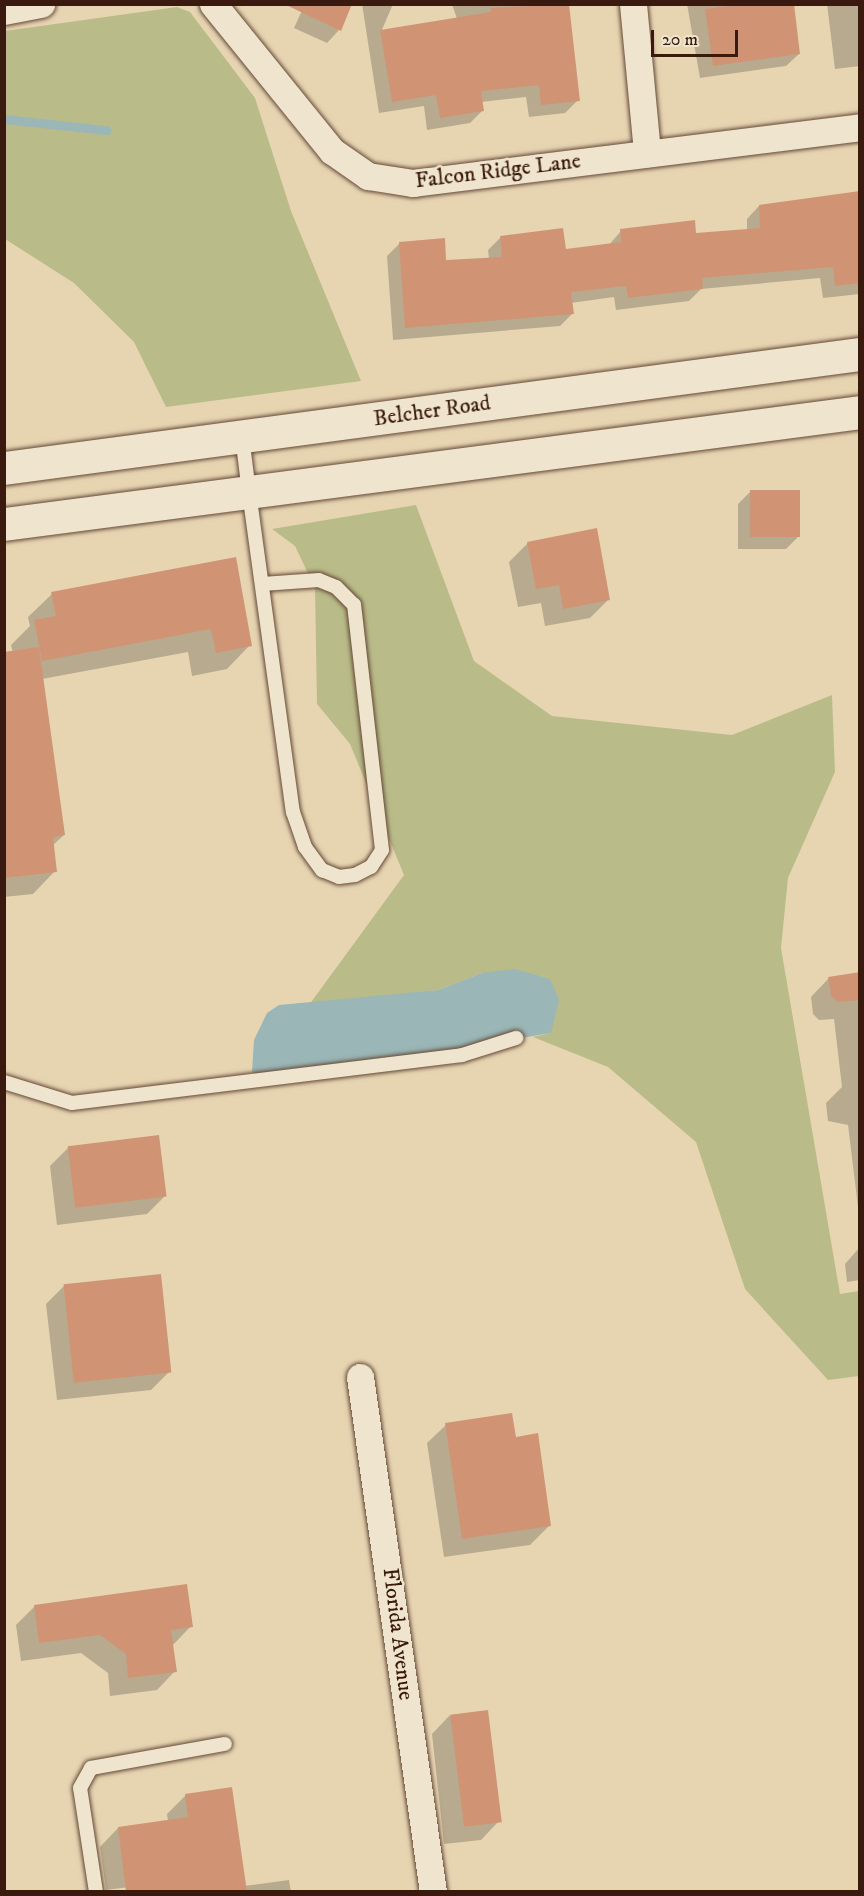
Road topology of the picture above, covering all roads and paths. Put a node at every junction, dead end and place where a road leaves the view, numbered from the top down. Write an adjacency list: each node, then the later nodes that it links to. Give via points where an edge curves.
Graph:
1 (41, 4): 4 (street)
2 (213, 4): 6 (street, Falcon Ridge Lane, via 332,151 368,176 413,183)
3 (633, 4): 6 (street)
4 (4, 11)
5 (860, 127): 6 (street, Falcon Ridge Lane)
6 (647, 153)
7 (860, 354): 9 (main road, Belcher Road)
8 (860, 412): 11 (main road)
9 (242, 436): 10 (main road, Belcher Road); 11 (lane)
10 (4, 468)
11 (249, 492): 12 (main road); 13 (lane)
12 (4, 524)
13 (262, 584): 13 (lane, via 293,812 305,848 322,870 339,877 355,875 371,867 382,850 354,605 336,587 319,580)
14 (516, 1038): 15 (lane, via 440,1058 72,1103)
15 (4, 1082)
16 (360, 1377): 19 (street, Florida Avenue)
17 (225, 1744): 18 (lane, via 91,1768 80,1788)
18 (96, 1892)
19 (433, 1892)

